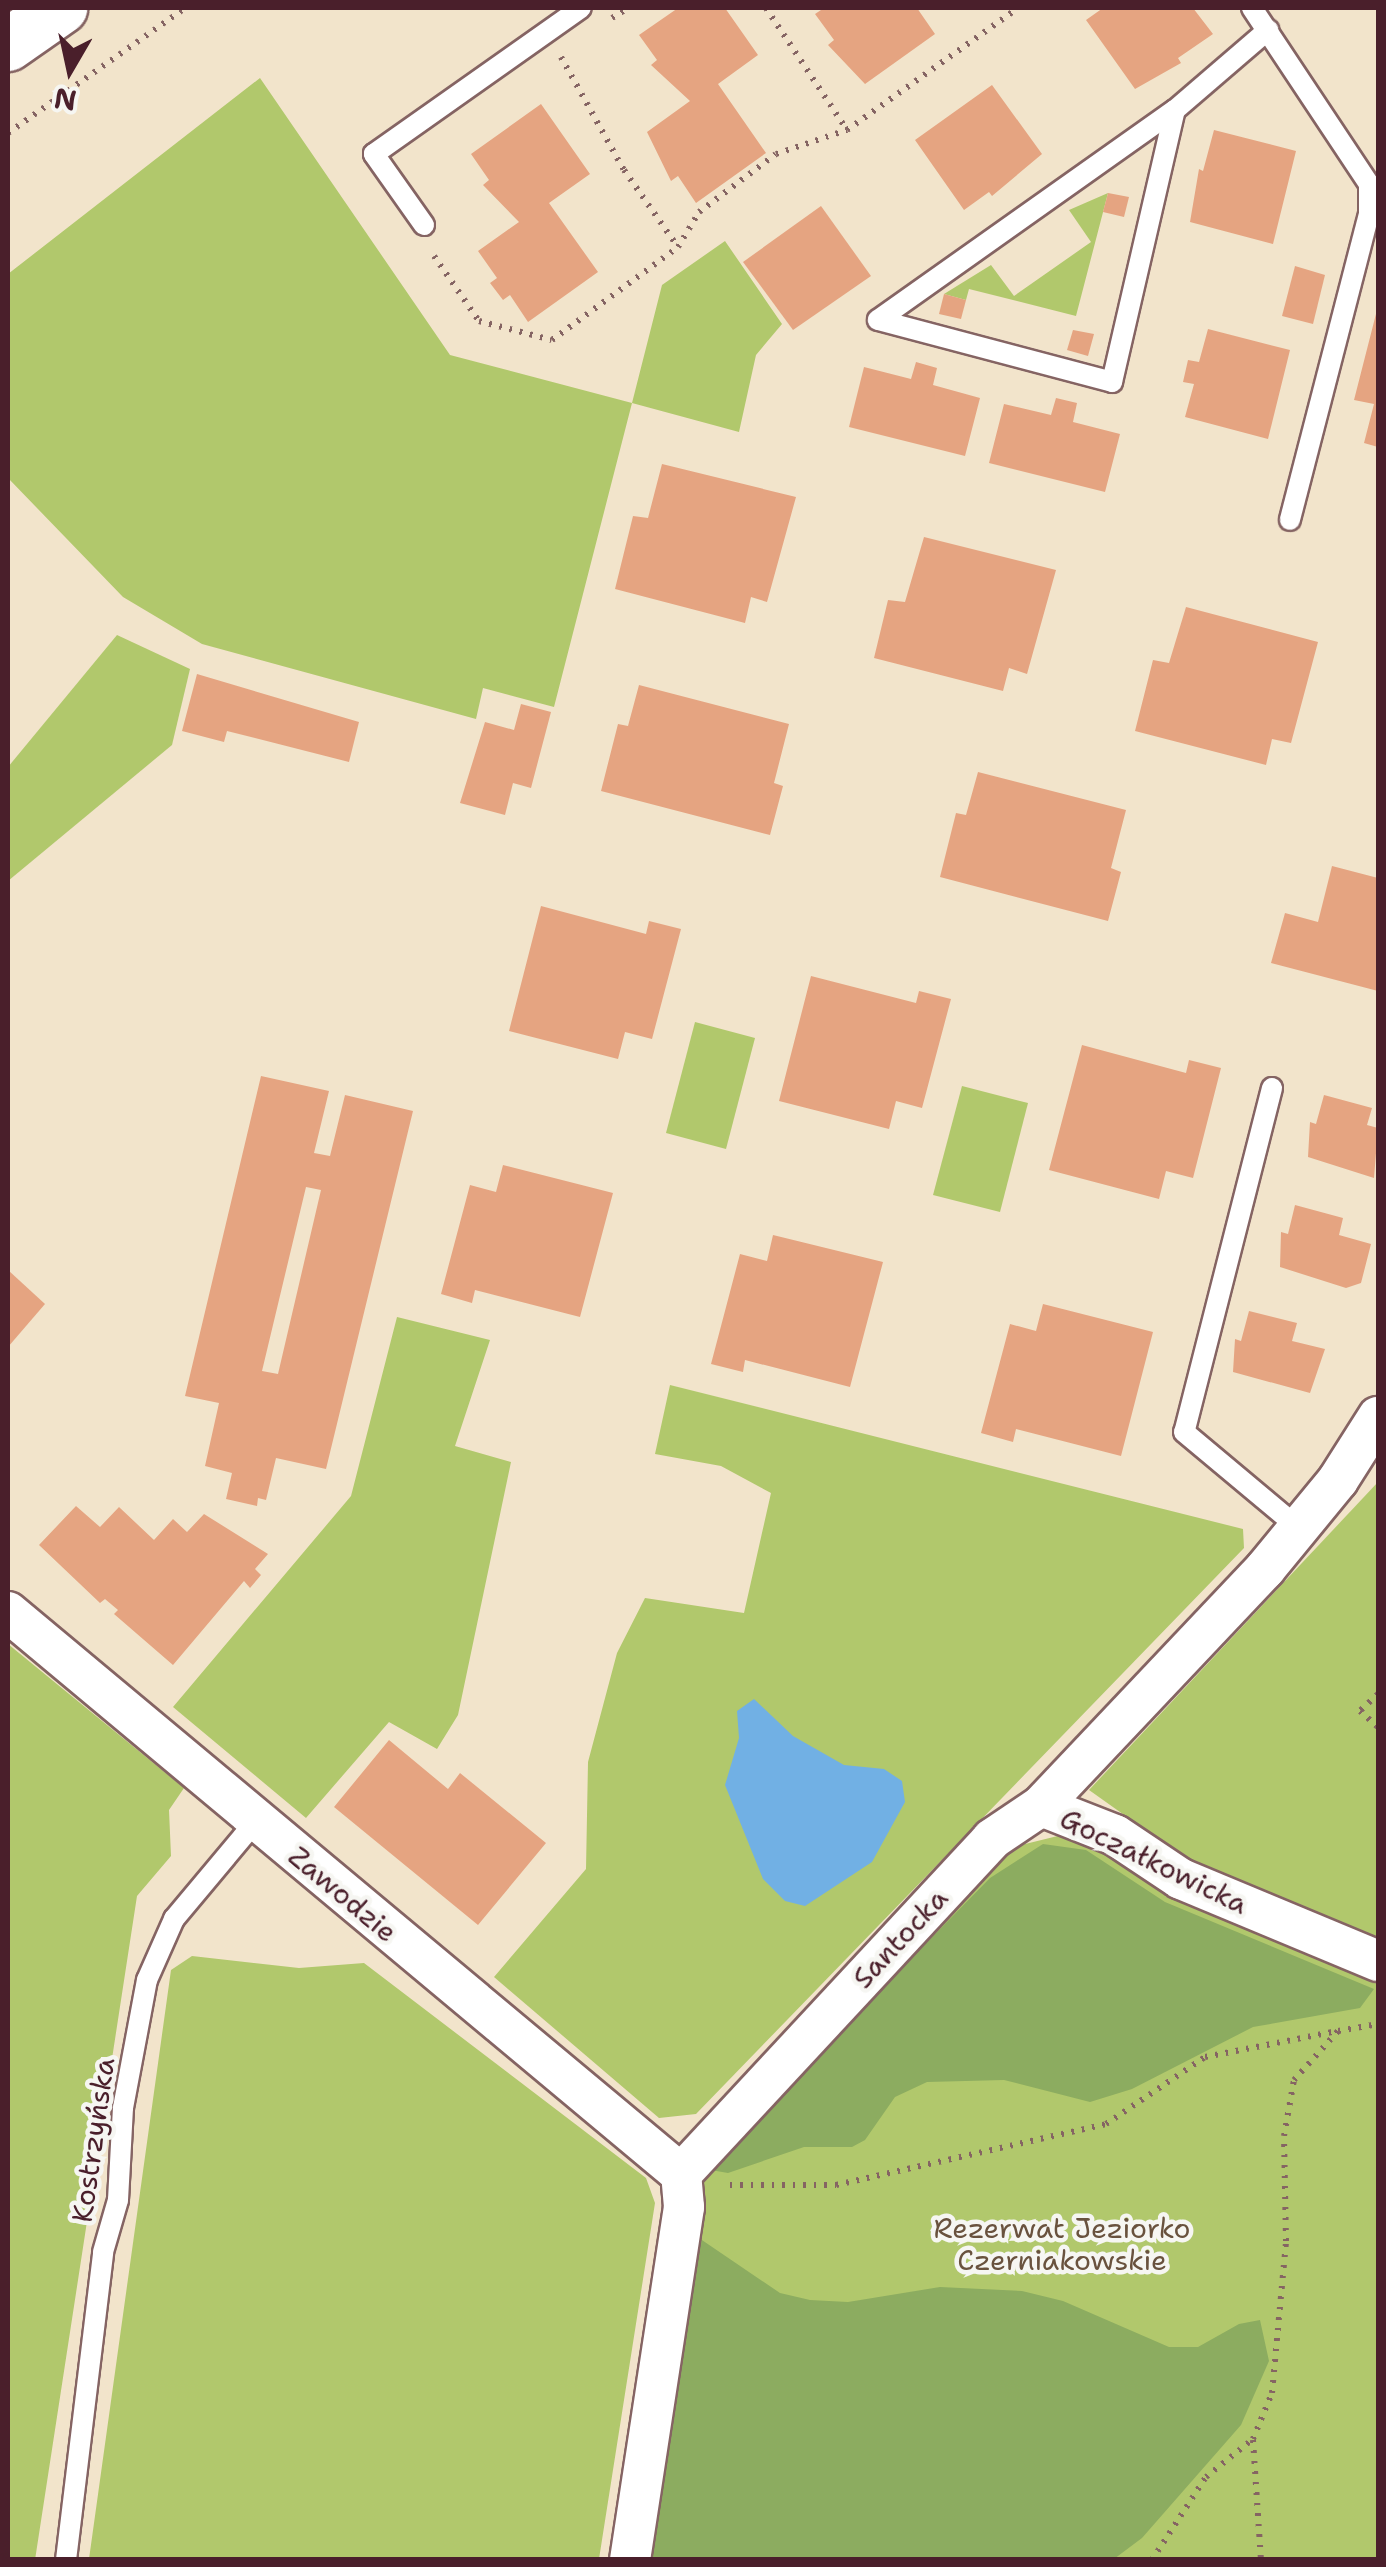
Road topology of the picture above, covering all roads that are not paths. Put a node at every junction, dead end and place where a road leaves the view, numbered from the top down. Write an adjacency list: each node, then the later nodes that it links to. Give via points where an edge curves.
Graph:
1 (61, 8): 5 (street)
2 (581, 8): 7 (lane, via 374,154)
3 (1252, 8): 4 (lane)
4 (1268, 30): 6 (lane); 8 (lane, via 1369,184 1369,214)
5 (8, 45)
6 (1174, 110): 6 (lane, via 973,252 878,320 1112,382)
7 (423, 233)
8 (1290, 520)
9 (1272, 1088): 11 (lane, via 1184,1432)
10 (1378, 1416): 11 (street, Santocka)
11 (1300, 1529): 13 (street, Santocka)
12 (8, 1612): 14 (street, Zawodzie)
13 (1041, 1806): 15 (street, Goczałkowicka, via 1115,1835 1181,1879); 16 (street, Santocka, via 992,1839)
14 (256, 1822): 16 (street, Zawodzie); 17 (lane, Kostrzyńska, via 174,1919 147,1980 123,2108 118,2200 103,2252)
15 (1378, 1961)
16 (681, 2174): 18 (street, via 684,2206)
17 (66, 2560)
18 (630, 2560)

